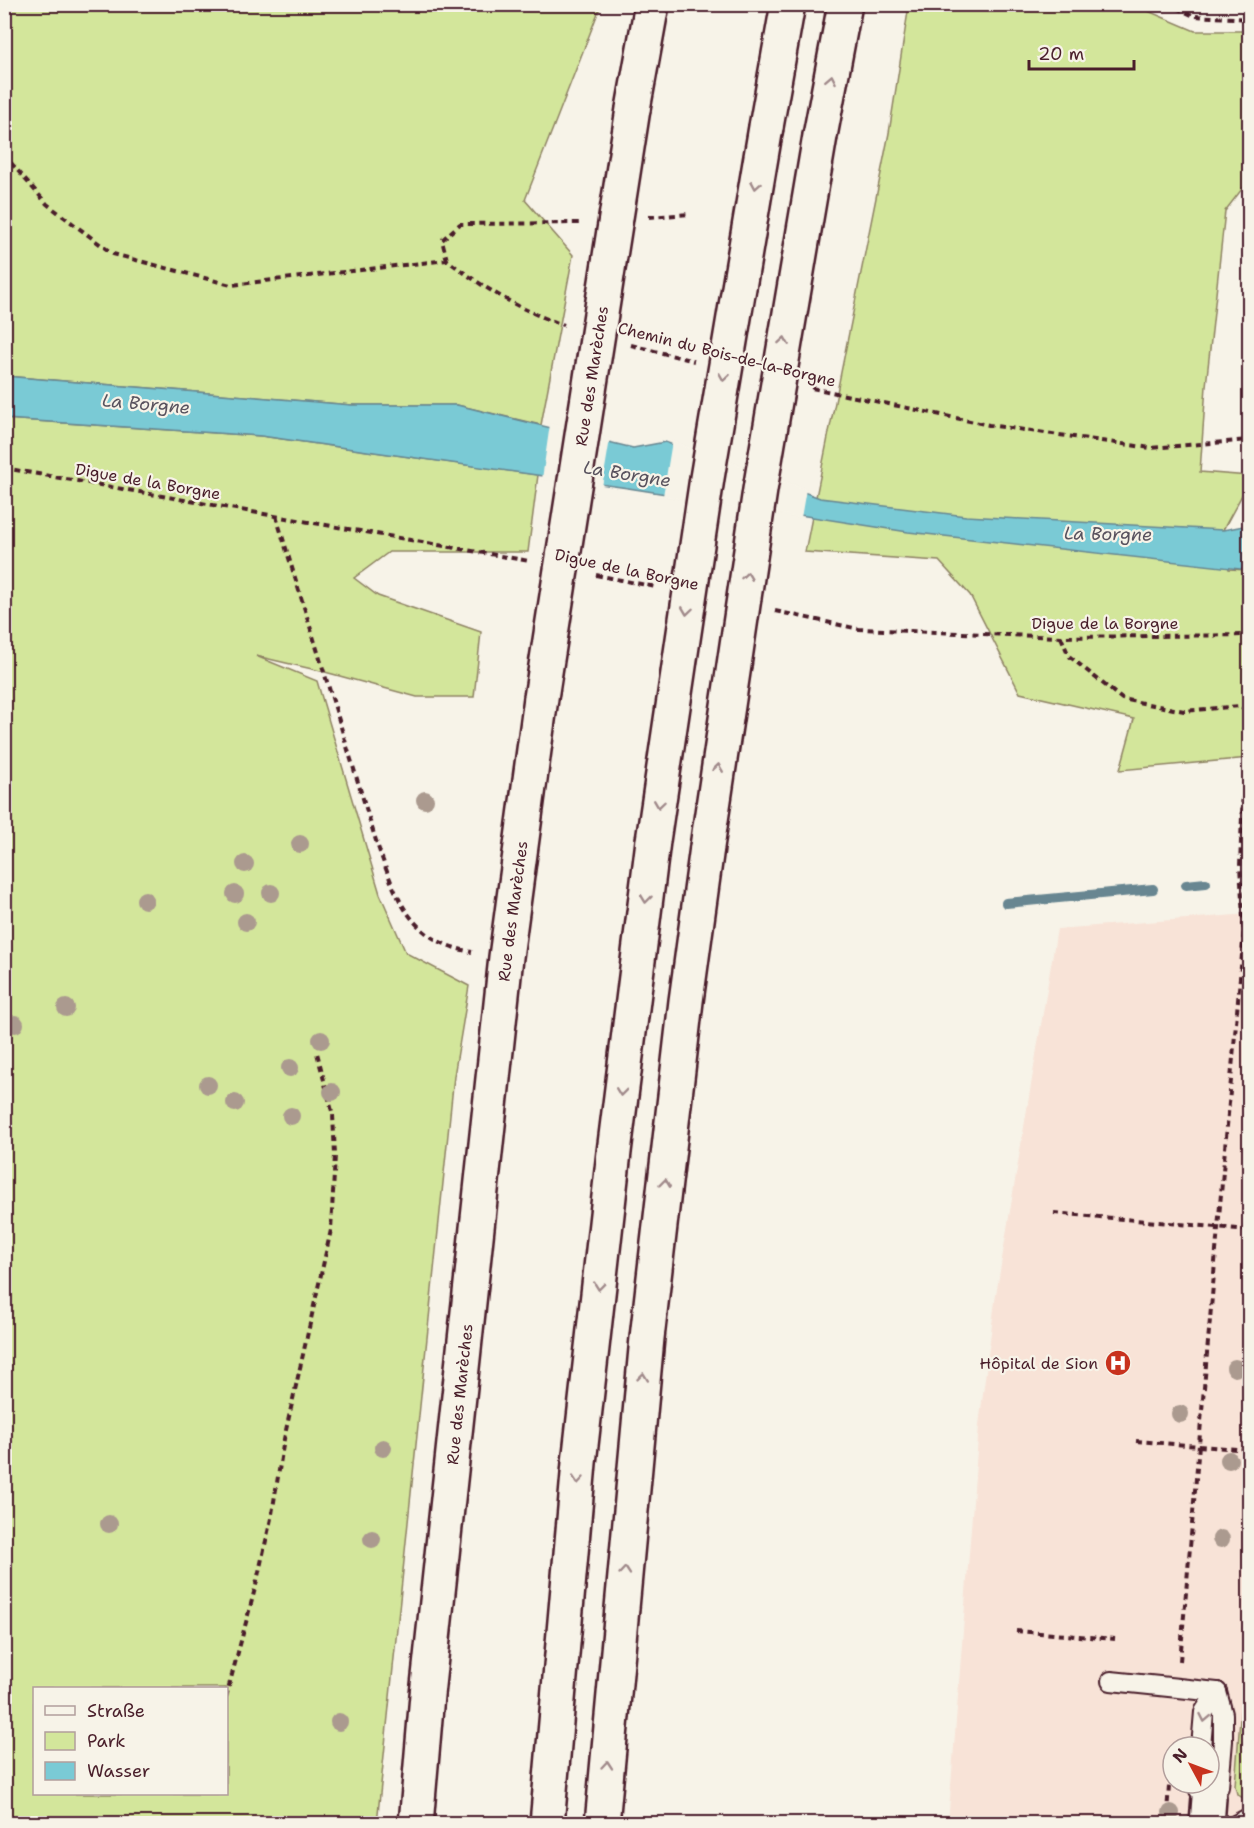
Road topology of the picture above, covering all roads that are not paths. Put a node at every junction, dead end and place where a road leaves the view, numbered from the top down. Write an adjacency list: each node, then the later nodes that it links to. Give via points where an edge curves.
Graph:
1 (652, 4): 9 (main road, Rue des Marèches, bridge, via 541,698 506,957)
2 (788, 4): 10 (main road, one-way to 10, bridge, via 707,478 653,841 579,1463)
3 (844, 4): 11 (main road, one-way to 3, bridge, via 647,1338 685,1012 760,490)
4 (1111, 1681): 5 (lane)
5 (1217, 1692): 6 (lane, one-way to 6, via 1204,1712); 7 (lane, via 1224,1714 1219,1787)
6 (1202, 1735)
7 (1205, 1802)
8 (1250, 1817): 12 (lane)
9 (416, 1824)
10 (547, 1824)
11 (602, 1824)
12 (1237, 1824)

